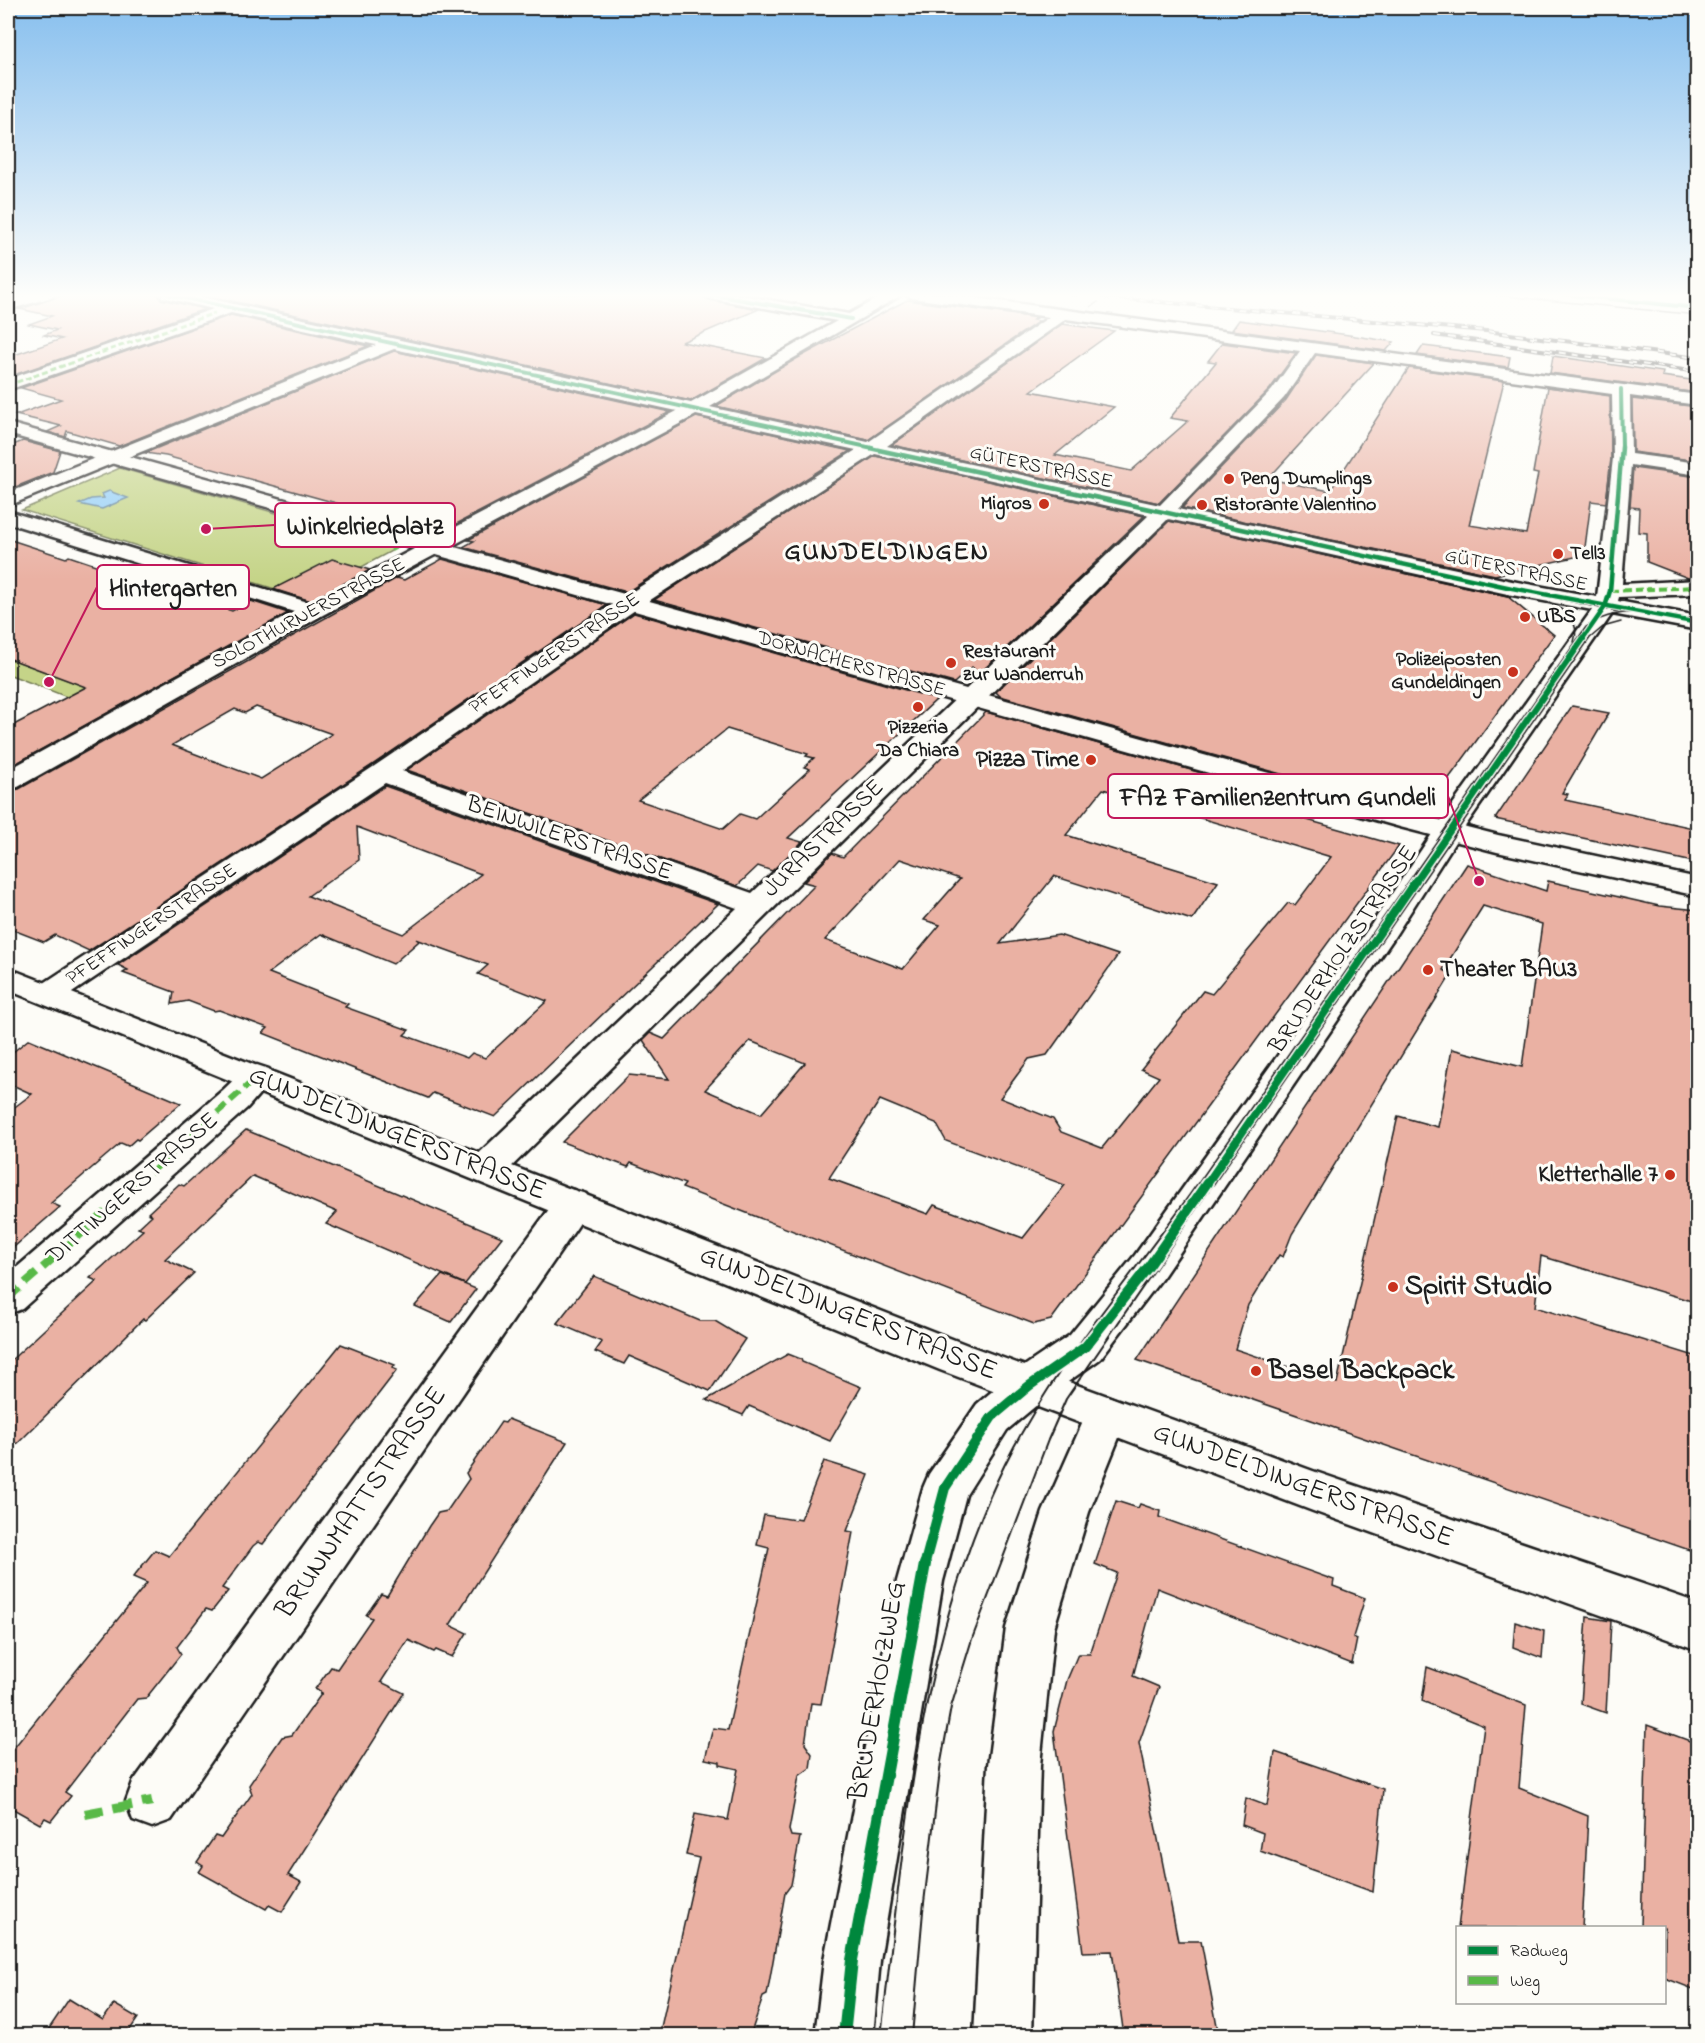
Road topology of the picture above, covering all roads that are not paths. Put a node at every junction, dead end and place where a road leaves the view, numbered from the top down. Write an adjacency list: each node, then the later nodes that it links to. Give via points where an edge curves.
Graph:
1 (280, 389): 12 (street)
2 (607, 389): 9 (street, GÜTERSTRASSE)
3 (727, 389): 9 (street, SOLOTHURNERSTRASSE)
4 (956, 389): 11 (street, PFEFFINGERSTRASSE)
5 (1281, 389): 16 (street, JURASTRASSE)
6 (1621, 389): 13 (street, BRUDERHOLZSTRASSE)
7 (1623, 389): 8 (street)
8 (1698, 400)
9 (694, 408): 11 (street, GÜTERSTRASSE); 18 (street, SOLOTHURNERSTRASSE)
10 (8, 428): 12 (street, DORNACHERSTRASSE)
11 (872, 448): 16 (street, GÜTERSTRASSE); 21 (street, PFEFFINGERSTRASSE)
12 (110, 457): 15 (street); 18 (street, DORNACHERSTRASSE)
13 (1622, 458): 14 (street); 20 (street, BRUDERHOLZSTRASSE)
14 (1698, 469)
15 (8, 500)
16 (1164, 511): 20 (street, GÜTERSTRASSE); 24 (street, JURASTRASSE)
17 (8, 517): 22 (street)
18 (434, 547): 21 (street, DORNACHERSTRASSE); 22 (street, SOLOTHURNERSTRASSE)
19 (1698, 587): 20 (street)
20 (1608, 599): 23 (street, GÜTERSTRASSE); 27 (street, BRUDERHOLZSTRASSE)
21 (630, 603): 24 (street, DORNACHERSTRASSE); 25 (street, PFEFFINGERSTRASSE)
22 (313, 611): 26 (street, SOLOTHURNERSTRASSE)
23 (1698, 623)
24 (969, 698): 27 (street, DORNACHERSTRASSE); 29 (street, JURASTRASSE)
25 (382, 773): 29 (street, BEINWILERSTRASSE); 31 (street, PFEFFINGERSTRASSE)
26 (8, 781)
27 (1448, 831): 28 (street, DORNACHERSTRASSE); 36 (street, BRUDERHOLZSTRASSE, via 1149,1266 1104,1325 1076,1354)
28 (1698, 886)
29 (757, 904): 33 (street, JURASTRASSE)
30 (8, 978): 31 (street, GUNDELDINGERSTRASSE)
31 (49, 994): 32 (street, GUNDELDINGERSTRASSE)
32 (257, 1077): 33 (street, GUNDELDINGERSTRASSE); 35 (street, DITTINGERSTRASSE)
33 (486, 1169): 34 (street, GUNDELDINGERSTRASSE)
34 (573, 1204): 36 (street, GUNDELDINGERSTRASSE); 39 (street, BRUNNMATTSTRASSE)
35 (8, 1298)
36 (1029, 1386): 37 (street, GUNDELDINGERSTRASSE); 40 (street, BRUDERHOLZWEG, via 992,1417 945,1488 920,1581 852,1960)
37 (1107, 1415): 38 (street, GUNDELDINGERSTRASSE); 41 (street, via 1066,1512 1030,1628 1014,1765)
38 (1698, 1627)
39 (152, 1801)
40 (844, 2036)
41 (1003, 2036)

